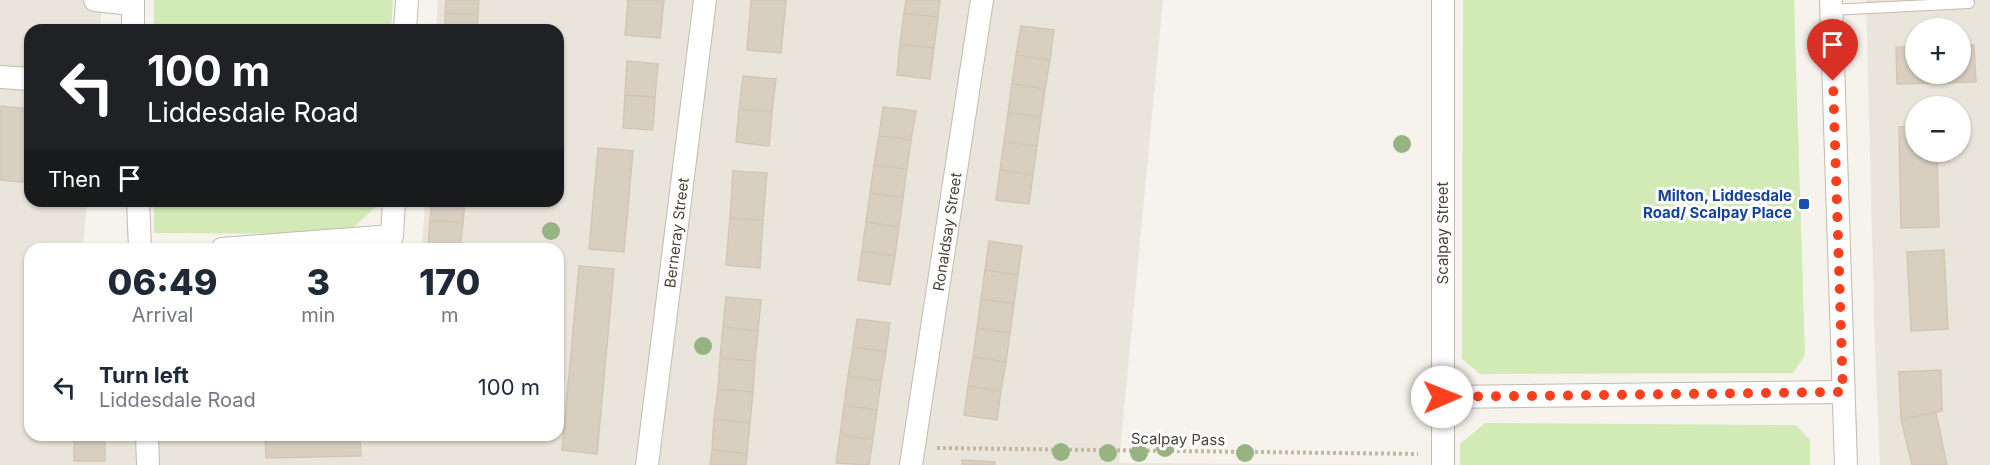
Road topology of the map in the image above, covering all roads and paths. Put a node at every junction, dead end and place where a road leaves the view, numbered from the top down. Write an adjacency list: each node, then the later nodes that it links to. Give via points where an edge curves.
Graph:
1 (95, 0): 6 (street)
2 (407, 0): 10 (street)
3 (705, 0): 23 (street, Berneray Street)
4 (982, 0): 20 (street, Ronaldsay Street)
5 (1443, 0): 18 (street, Scalpay Street)
6 (133, 2): 9 (street)
7 (1969, 3): 8 (lane)
8 (1831, 5): 17 (street)
9 (133, 24)
10 (405, 24)
11 (0, 77): 12 (street)
12 (24, 79)
13 (138, 207): 15 (street)
14 (394, 207): 16 (street, via 392,236)
15 (141, 243)
16 (300, 243)
17 (1843, 392): 18 (street); 24 (street)
18 (1442, 397): 21 (street, Scalpay Street)
19 (147, 441): 22 (street)
20 (912, 456): 21 (path, Scalpay Pass)
21 (1443, 459)
22 (148, 465)
23 (647, 465)
24 (1846, 465)

